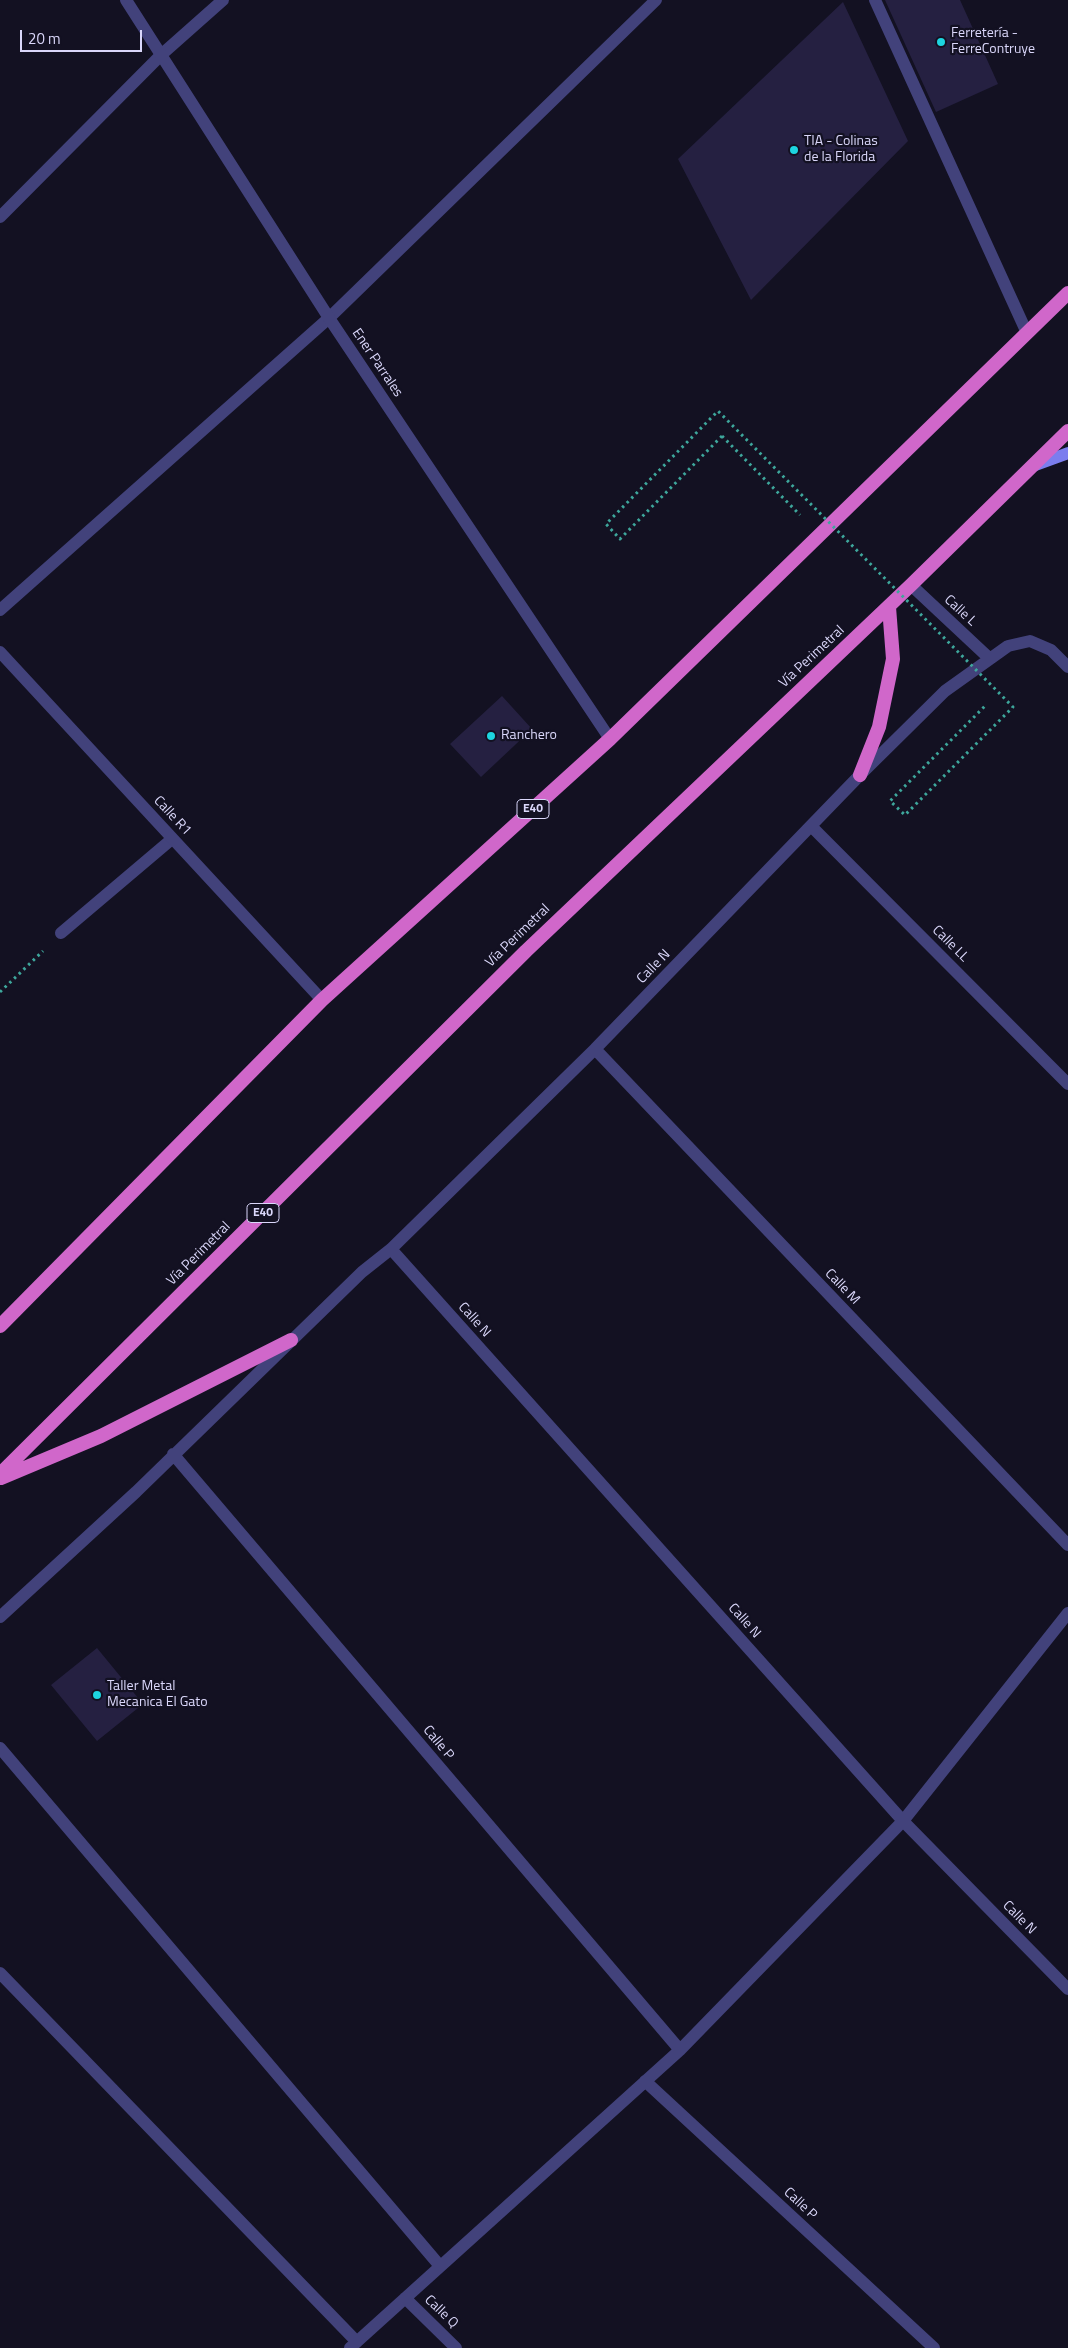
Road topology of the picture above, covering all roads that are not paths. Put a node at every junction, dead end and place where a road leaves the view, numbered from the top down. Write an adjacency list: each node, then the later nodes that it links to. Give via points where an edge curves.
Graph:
1 (126, 0): 5 (street, Ener Parrales)
2 (223, 0): 5 (street)
3 (656, 0): 8 (street)
4 (875, 0): 9 (street)
5 (161, 56): 6 (street); 8 (street, Ener Parrales)
6 (0, 217)
7 (1068, 293): 9 (highway, E40)
8 (329, 318): 15 (street); 19 (street, Ener Parrales)
9 (1027, 333): 19 (highway, E40)
10 (1068, 431): 12 (highway, Vía Perimetral / E40)
11 (1068, 453): 12 (main road)
12 (1032, 466): 13 (highway, Vía Perimetral / E40)
13 (911, 585): 14 (highway, Vía Perimetral / E40); 17 (street, Calle L)
14 (889, 607): 20 (highway, via 893,659 878,727); 31 (highway, Vía Perimetral / E40, via 526,951)
15 (0, 610)
16 (0, 652): 22 (street, Calle R1)
17 (989, 658): 18 (street, via 1008,646 1030,641 1051,650); 20 (street, Calle N, via 945,691)
18 (1068, 667)
19 (610, 739): 24 (highway, E40)
20 (860, 775): 21 (street, Calle N)
21 (811, 826): 25 (street, Calle N); 26 (street, Calle LL)
22 (172, 839): 23 (street); 24 (street, Calle R1)
23 (61, 934)
24 (322, 1000): 28 (highway, E40)
25 (595, 1050): 27 (street, Calle N); 32 (street, Calle M)
26 (1068, 1084)
27 (391, 1248): 29 (street); 36 (street, Calle N)
28 (0, 1326)
29 (291, 1340): 30 (street); 31 (highway, via 101,1436)
30 (173, 1454): 34 (street); 39 (street, Calle P)
31 (0, 1476)
32 (1068, 1545)
33 (1068, 1613): 36 (street)
34 (0, 1617)
35 (0, 1748): 41 (street)
36 (903, 1822): 38 (street, Calle N); 39 (street)
37 (0, 1973): 43 (street)
38 (1068, 1989)
39 (680, 2050): 40 (street)
40 (645, 2081): 41 (street); 45 (street, Calle P)
41 (440, 2266): 42 (street)
42 (405, 2298): 43 (street); 44 (street, Calle Q)
43 (353, 2345)
44 (456, 2348)
45 (934, 2348)

